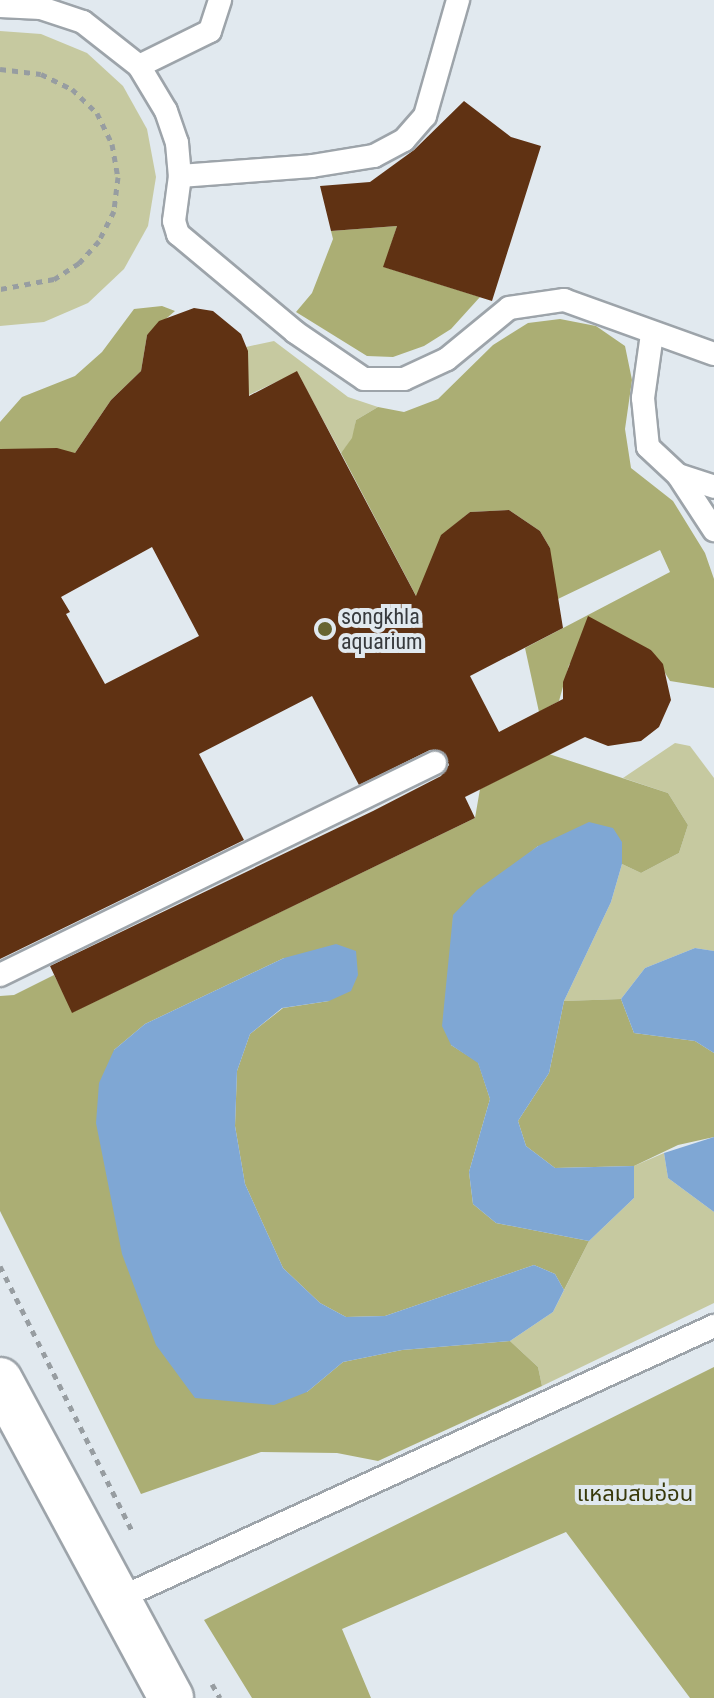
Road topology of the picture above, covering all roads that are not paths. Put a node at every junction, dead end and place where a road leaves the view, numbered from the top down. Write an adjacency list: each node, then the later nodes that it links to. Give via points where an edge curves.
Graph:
1 (220, 0): 4 (lane, via 210,31)
2 (458, 0): 5 (lane, via 425,116 404,140 358,159)
3 (0, 6): 4 (lane, via 41,8 83,22)
4 (139, 66): 5 (lane, via 166,111)
5 (180, 176): 6 (lane, via 174,221 178,234 295,332 364,379 404,379 447,359 509,308 564,300)
6 (652, 334): 7 (lane); 8 (lane, via 643,398 648,447)
7 (714, 354)
8 (678, 475): 9 (lane); 10 (lane)
9 (714, 487)
10 (714, 530)
11 (435, 763): 12 (lane)
12 (0, 975)
13 (714, 1326): 16 (lane)
14 (0, 1380): 15 (street)
15 (11, 1428): 16 (street)
16 (137, 1590): 17 (street)
17 (171, 1698)

